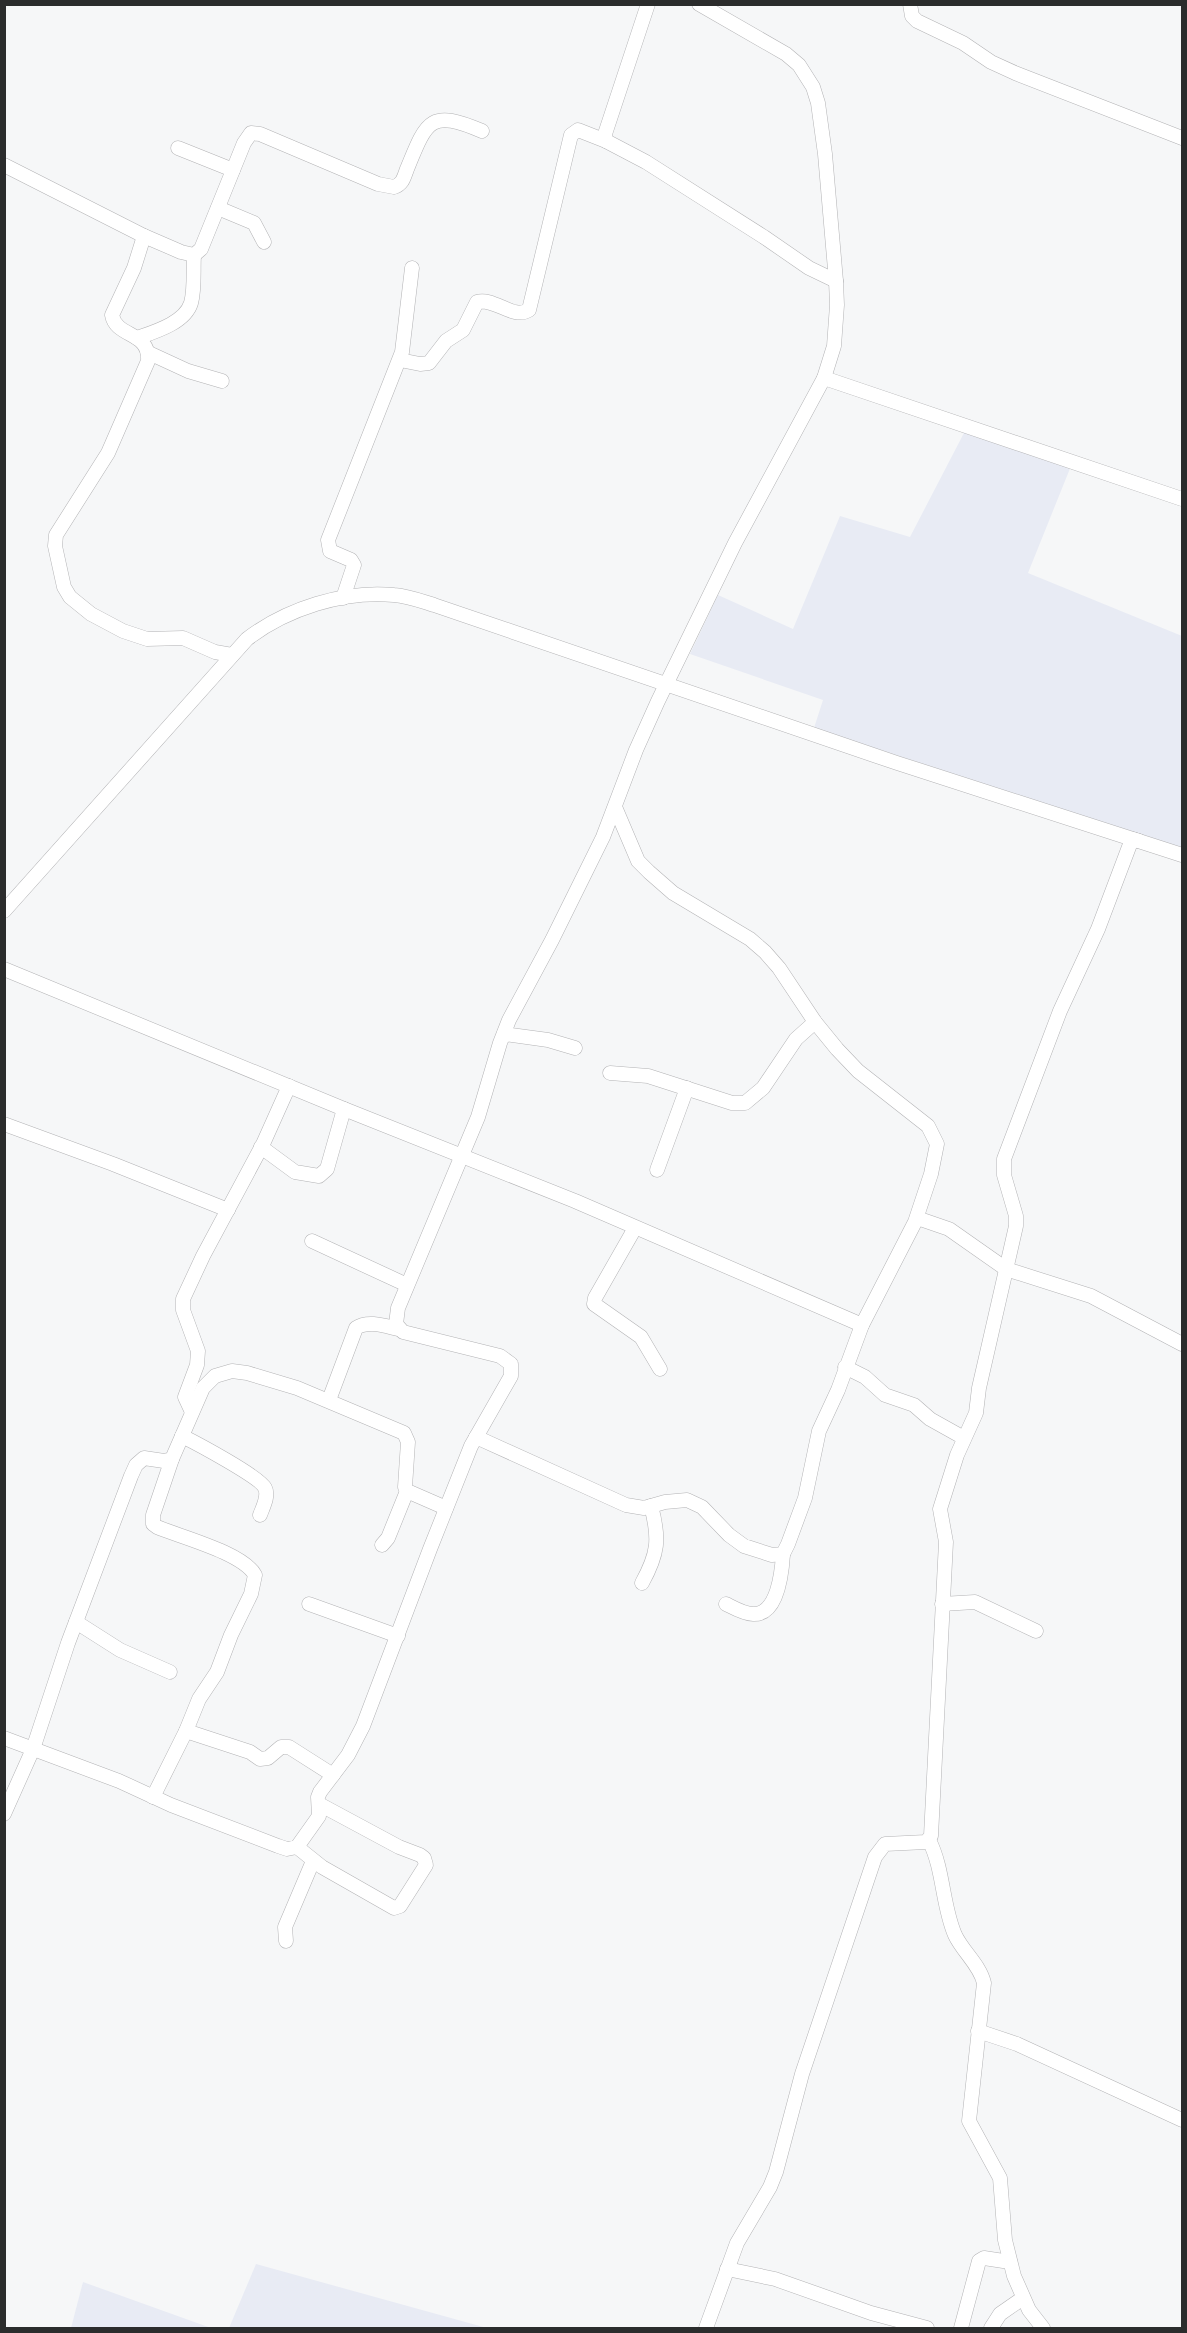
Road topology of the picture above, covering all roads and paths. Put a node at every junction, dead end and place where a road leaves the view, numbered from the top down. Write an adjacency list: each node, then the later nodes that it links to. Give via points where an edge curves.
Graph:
1 (648, 4): 6 (street, via 605,134)
2 (699, 4): 15 (street, via 786,54 799,65 813,87 825,154)
3 (910, 4): 5 (street, via 917,21 963,43 991,62)
4 (482, 131): 9 (street, via 445,119 431,123 421,136 402,182 394,188 255,133 247,137)
5 (1182, 138)
6 (606, 141): 15 (street); 18 (street, via 578,130 571,135 529,310 517,313 485,301 477,302 463,330 446,340 429,363)
7 (178, 148): 9 (street)
8 (4, 165): 11 (street)
9 (233, 170): 10 (street)
10 (218, 208): 12 (street, via 254,223); 13 (street, via 201,249)
11 (144, 236): 13 (street); 16 (street, via 112,315 116,325)
12 (264, 242)
13 (194, 255): 16 (street, via 191,303 187,310 171,323)
14 (412, 268): 18 (street)
15 (836, 281): 19 (street, via 836,330)
16 (137, 338): 17 (street)
17 (149, 353): 20 (street); 23 (street, via 146,369 108,453 56,535 62,580 80,607 123,631 147,639 183,638)
18 (400, 360): 22 (street, via 328,540 330,551 354,565)
19 (824, 378): 21 (street); 24 (street, via 735,543)
20 (222, 381)
21 (1182, 499)
22 (343, 598): 23 (street, via 279,619 247,639); 24 (street, via 414,598)
23 (232, 655): 28 (street)
24 (666, 686): 25 (street); 26 (street)
25 (615, 807): 30 (street, via 638,861 673,893 765,952); 31 (street)
26 (1133, 842): 27 (street); 45 (street, via 1060,1011 1004,1159 1004,1175 1016,1216)
27 (1182, 855)
28 (4, 911)
29 (4, 969): 34 (street)
30 (815, 1022): 35 (street, via 796,1039 763,1088 745,1103); 42 (street, via 858,1071 928,1126 933,1135 936,1155)
31 (504, 1034): 32 (street); 39 (street)
32 (575, 1048)
33 (610, 1073): 35 (street, via 648,1076)
34 (289, 1086): 36 (street); 38 (street)
35 (687, 1088): 40 (street)
36 (344, 1109): 38 (street, via 327,1168 319,1176 295,1172); 39 (street)
37 (4, 1124): 41 (street)
38 (261, 1147): 41 (street)
39 (462, 1156): 43 (street); 46 (street)
40 (657, 1170)
41 (228, 1210): 53 (street, via 183,1299 183,1310 198,1351 185,1397)
42 (917, 1218): 45 (street, via 949,1228); 47 (street)
43 (635, 1228): 47 (street); 51 (street, via 594,1304 641,1337)
44 (312, 1241): 46 (street)
45 (1006, 1269): 49 (street, via 1091,1296); 56 (street, via 979,1403)
46 (407, 1285): 48 (street, via 395,1317)
47 (861, 1325): 50 (street)
48 (398, 1329): 52 (street, via 370,1324 356,1328); 55 (street, via 509,1361 511,1376)
49 (1182, 1344)
50 (845, 1367): 56 (street, via 866,1377 885,1395 914,1405); 63 (street, via 815,1443 805,1498)
51 (660, 1369)
52 (330, 1400): 53 (street, via 232,1371 207,1382); 58 (street, via 404,1433 408,1442)
53 (192, 1412): 54 (street)
54 (182, 1436): 57 (street); 61 (street, via 221,1456 264,1486 266,1495)
55 (476, 1437): 59 (street, via 626,1505); 60 (street)
56 (964, 1438): 67 (street, via 940,1509 946,1542)
57 (172, 1459): 68 (street, via 144,1458 136,1465); 72 (street, via 153,1524 234,1557 255,1575 251,1594 217,1672 199,1699)
58 (407, 1491): 60 (street); 62 (street)
59 (651, 1506): 63 (street, via 679,1500 694,1502 744,1546 772,1555); 64 (street, via 657,1549)
60 (446, 1508): 70 (street)
61 (260, 1515)
62 (382, 1545)
63 (783, 1554): 66 (street, via 779,1588 768,1606 756,1614)
64 (642, 1583)
65 (309, 1604): 70 (street)
66 (726, 1604)
67 (942, 1604): 69 (street, via 975,1602); 79 (street)
68 (76, 1622): 71 (street, via 120,1650); 74 (street)
69 (1036, 1631)
70 (398, 1636): 75 (street, via 363,1726)
71 (170, 1672)
72 (186, 1731): 75 (street, via 250,1752 260,1759 268,1758 281,1747 289,1747); 76 (street)
73 (4, 1738): 74 (street)
74 (33, 1749): 76 (street); 78 (street)
75 (333, 1775): 77 (street, via 320,1792)
76 (153, 1797): 80 (street, via 278,1846)
77 (319, 1804): 80 (street, via 317,1822); 81 (street, via 420,1855 426,1866 396,1908)
78 (4, 1814)
79 (929, 1840): 83 (street, via 955,1935 983,1978); 86 (street, via 885,1844 875,1857 802,2074 776,2172)
80 (297, 1847): 81 (street)
81 (313, 1861): 82 (street, via 285,1927)
82 (286, 1941)
83 (978, 2031): 84 (street, via 1017,2044); 85 (street, via 969,2121 1000,2178)
84 (1182, 2121)
85 (1010, 2262): 87 (street); 90 (street, via 984,2258 979,2261)
86 (727, 2269): 88 (street); 89 (street, via 775,2279)
87 (1023, 2298): 91 (street, via 1000,2314); 92 (street)
88 (706, 2328)
89 (927, 2328)
90 (962, 2328)
91 (991, 2328)
92 (1043, 2328)

